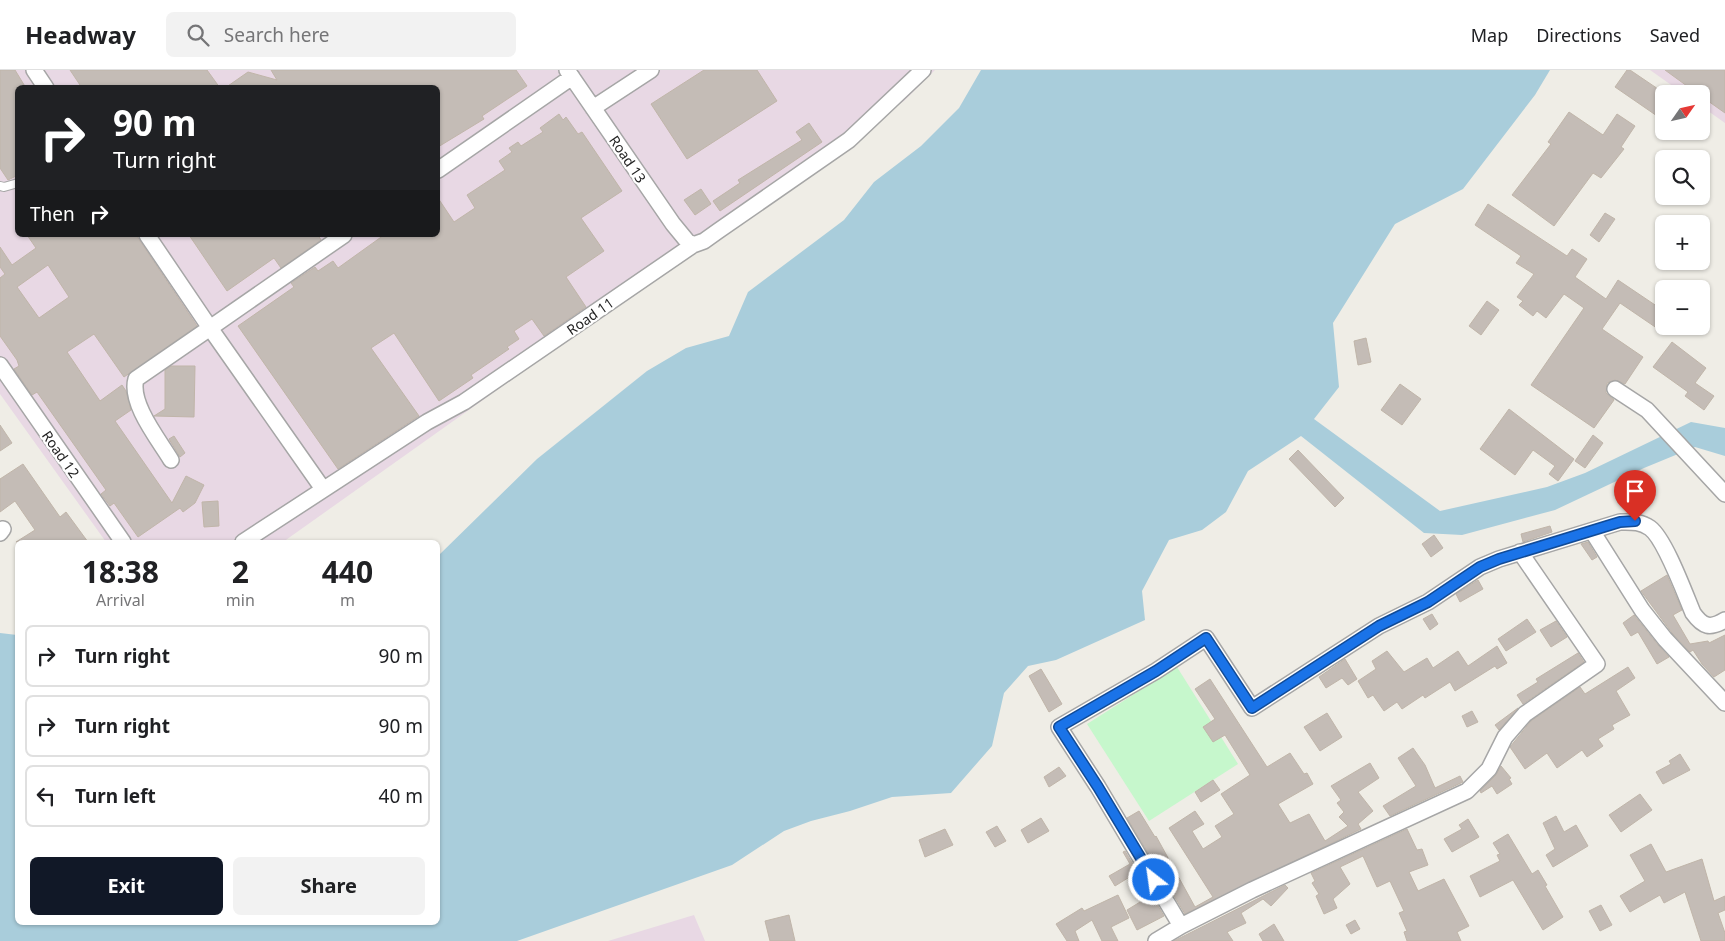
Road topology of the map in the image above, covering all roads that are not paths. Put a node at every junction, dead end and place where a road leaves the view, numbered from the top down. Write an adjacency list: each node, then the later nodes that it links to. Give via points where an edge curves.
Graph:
1 (34, 70): 5 (street)
2 (651, 70): 6 (street)
3 (923, 70): 12 (street, Road 11, via 849,140 718,232)
4 (569, 74): 6 (street, Road 13); 7 (street)
5 (44, 85)
6 (593, 108): 12 (street, Road 13, via 673,224)
7 (440, 169)
8 (15, 184): 9 (lane)
9 (0, 186)
10 (148, 237): 13 (street)
11 (341, 237): 13 (street)
12 (693, 245): 17 (street, Road 11, via 488,386)
13 (210, 328): 16 (street, via 136,379 134,387 142,413); 17 (street)
14 (0, 365): 20 (street, Road 12)
15 (1615, 389): 18 (street, via 1647,410)
16 (172, 460)
17 (323, 489): 21 (street, Road 11)
18 (1725, 494)
19 (1592, 531): 22 (street); 23 (street, via 1635,521 1652,530 1699,622 1715,626); 24 (street, via 1642,610)
20 (121, 540)
21 (246, 540)
22 (1520, 552): 25 (street, via 1597,664 1525,714 1506,737 1489,769 1467,791 1252,890); 25 (street, via 1480,567 1428,602 1379,626 1252,708 1206,638 1059,727 1098,787)
23 (1725, 620)
24 (1725, 703)
25 (1170, 935)

